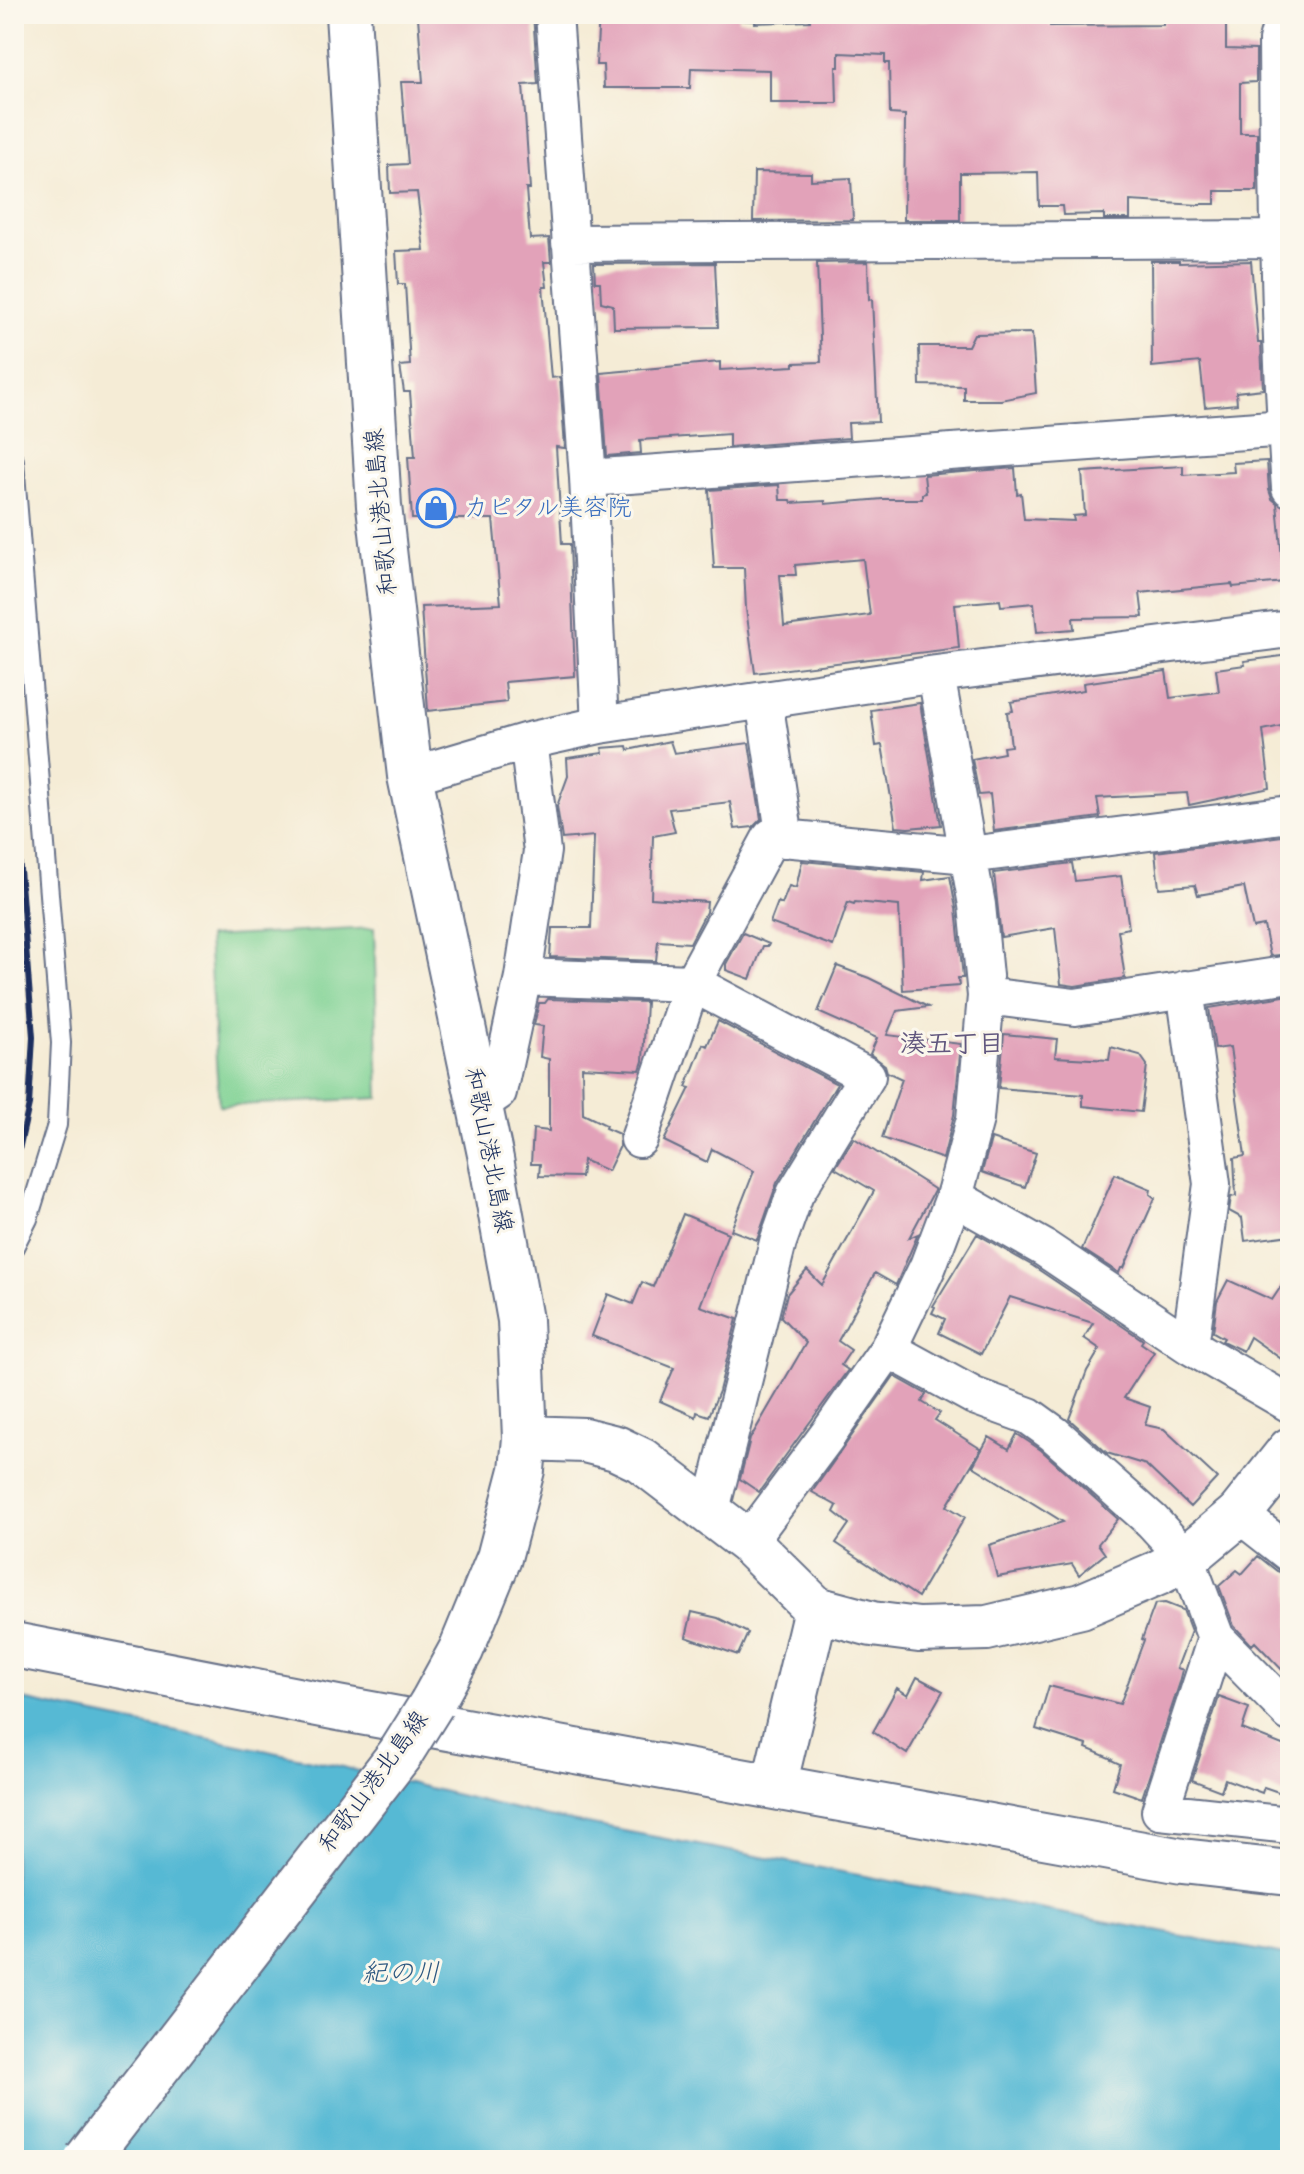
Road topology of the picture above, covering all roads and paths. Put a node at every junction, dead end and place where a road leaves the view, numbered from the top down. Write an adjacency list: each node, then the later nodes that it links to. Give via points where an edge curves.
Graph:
1 (348, 14): 15 (street, 和歌山港北島線, via 379,506)
2 (554, 14): 5 (street)
3 (1284, 14): 4 (street, via 1277,41)
4 (1284, 239): 5 (street); 6 (street)
5 (570, 243): 8 (street)
6 (1286, 428): 8 (street); 9 (street)
7 (14, 461): 27 (lane, via 61,1043 57,1125)
8 (588, 478): 13 (street)
9 (1290, 488)
10 (1290, 629): 11 (street)
11 (936, 674): 12 (street); 18 (street)
12 (764, 700): 13 (street); 17 (street)
13 (600, 725): 14 (street)
14 (528, 741): 15 (street); 20 (street, via 542,851)
15 (410, 776): 24 (street, 和歌山港北島線)
16 (1290, 814): 18 (street)
17 (785, 839): 18 (street); 21 (street, via 771,837)
18 (969, 855): 23 (street)
19 (1290, 974): 22 (street)
20 (523, 977): 21 (street); 24 (street, via 498,1092)
21 (692, 983): 25 (street); 33 (street, via 867,1076 795,1194 778,1242)
22 (1185, 989): 23 (street, via 1075,1007); 28 (street, via 1212,1184)
23 (986, 996): 26 (street, via 975,1119)
24 (479, 1105): 31 (street, 和歌山港北島線, via 520,1320)
25 (639, 1139)
26 (954, 1197): 28 (street, via 1044,1248); 29 (street)
27 (14, 1247)
28 (1190, 1346): 30 (street)
29 (888, 1349): 35 (street); 37 (street, via 974,1396 1029,1416 1152,1521)
30 (1290, 1404)
31 (525, 1438): 33 (street, via 584,1440 616,1448 641,1460); 45 (street, 和歌山港北島線, bridge, via 499,1558 461,1650 432,1703 400,1754)
32 (1290, 1450): 34 (street)
33 (710, 1514): 35 (street)
34 (1239, 1514): 36 (street); 37 (street)
35 (748, 1542): 38 (street)
36 (1290, 1554)
37 (1186, 1558): 38 (street, via 1081,1606 987,1628 919,1630); 39 (street)
38 (816, 1609): 42 (street)
39 (1216, 1638): 41 (street); 43 (street, via 1160,1811)
40 (14, 1645): 42 (street)
41 (1290, 1713)
42 (774, 1786): 44 (street, via 1182,1861)
43 (1290, 1825)
44 (1290, 1873)
45 (86, 2160)

